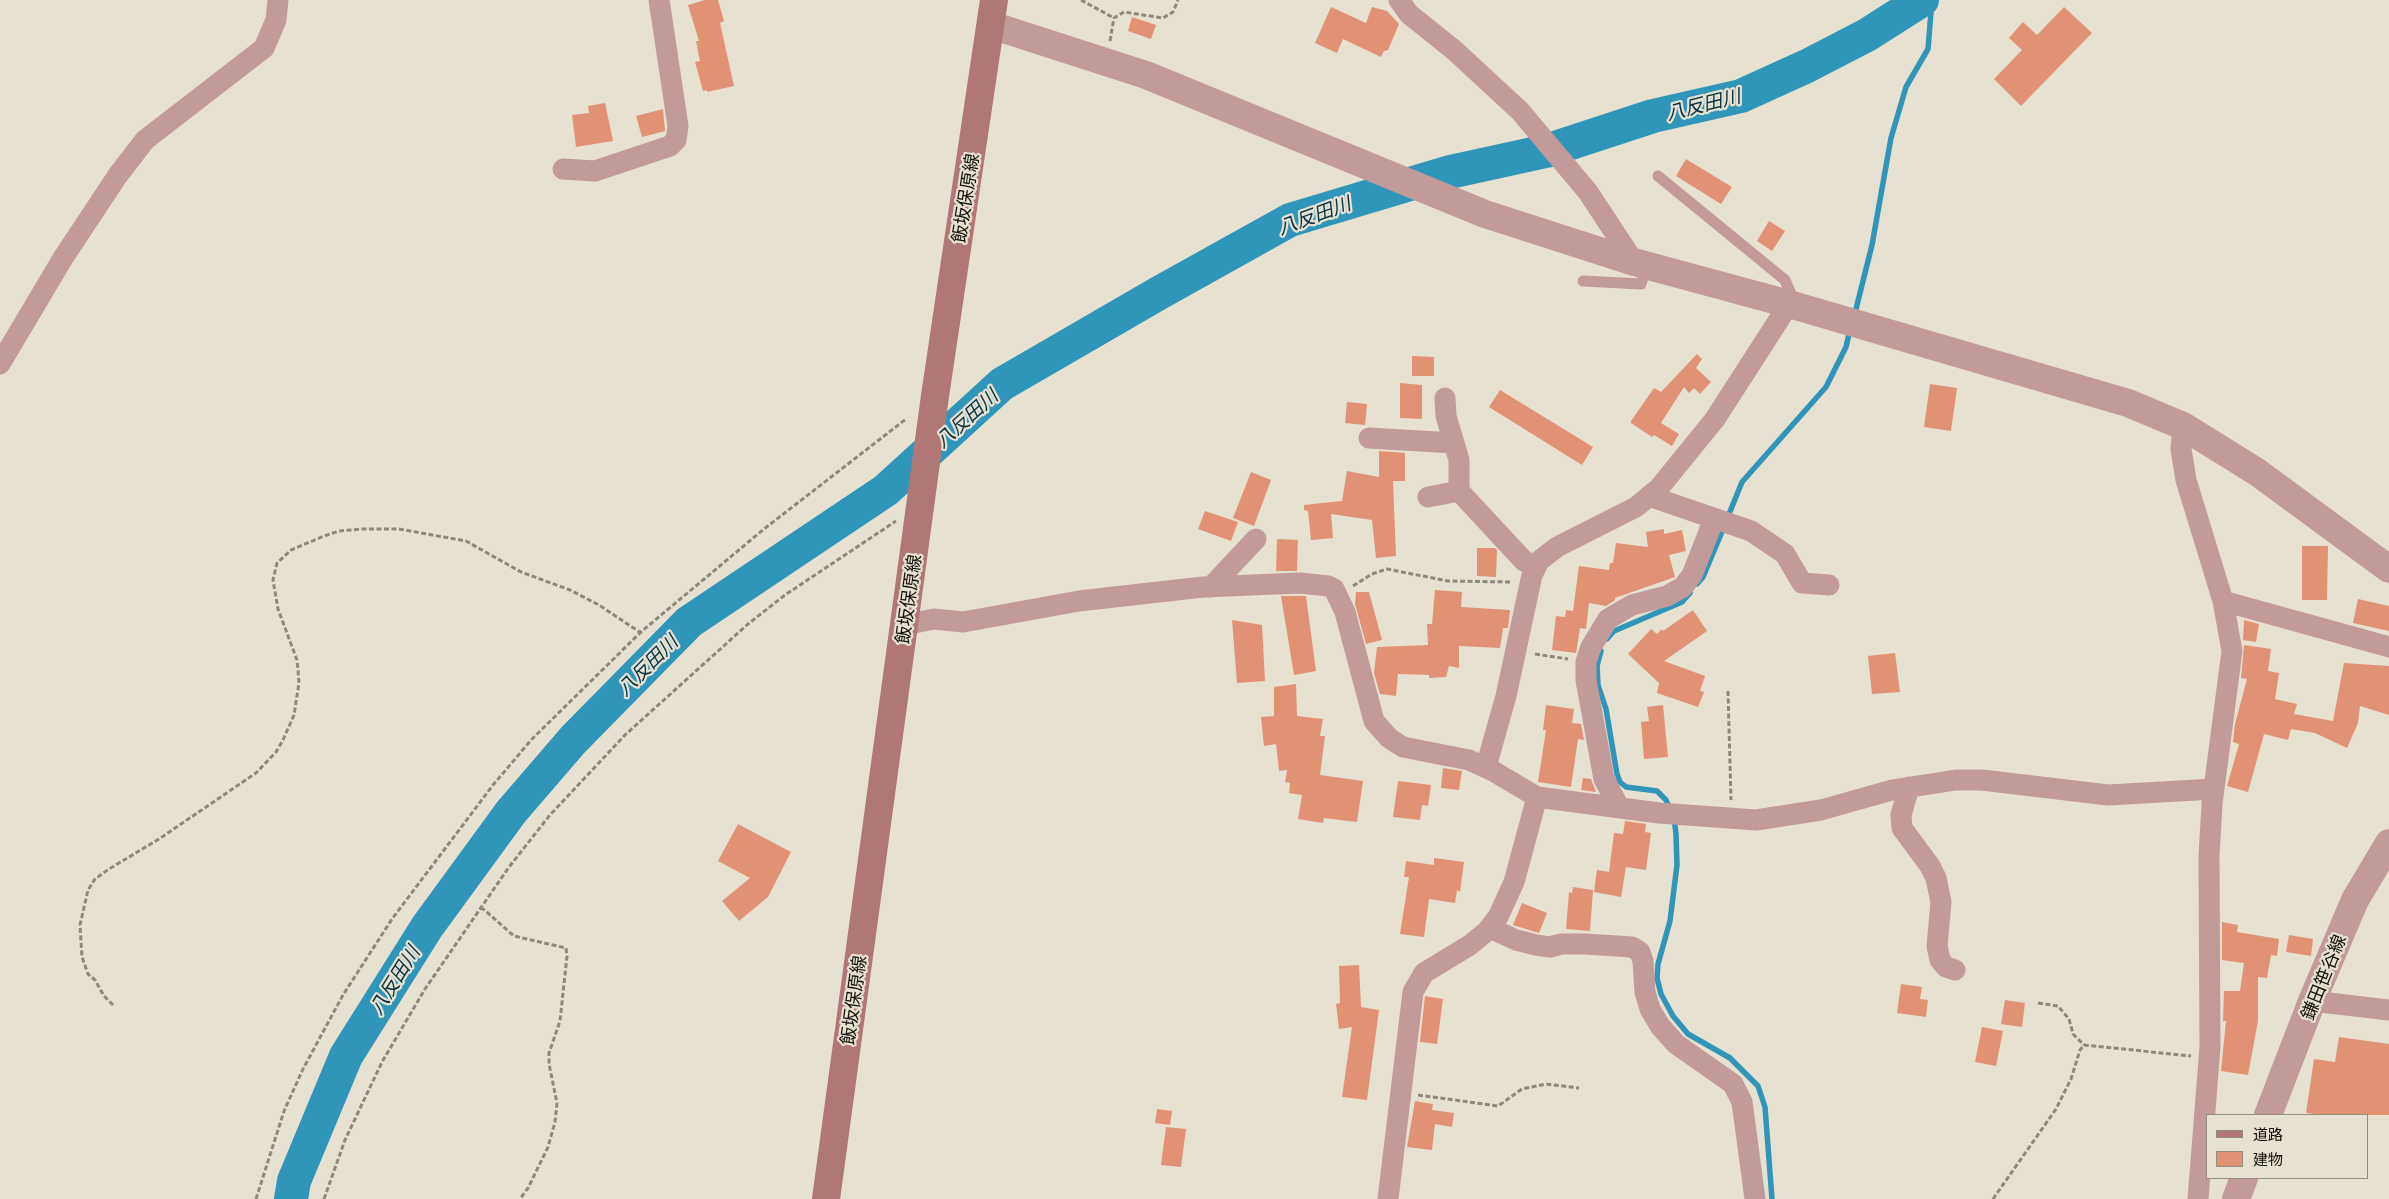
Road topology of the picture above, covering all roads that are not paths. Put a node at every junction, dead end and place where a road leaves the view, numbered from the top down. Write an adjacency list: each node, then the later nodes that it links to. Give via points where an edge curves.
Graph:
1 (278, 0): 10 (street, via 276,20 264,48 144,140 63,258)
2 (658, 0): 5 (street, via 678,126 676,140 670,146 595,171)
3 (1399, 0): 7 (street, via 1409,14 1520,110 1588,192)
4 (993, 13): 7 (street, via 1485,214); 25 (main road, 飯坂保原線)
5 (563, 169)
6 (1658, 176): 9 (lane, via 1785,280 1791,294)
7 (1640, 263): 8 (lane, via 1641,284); 9 (street)
8 (1583, 281)
9 (1789, 304): 12 (street, via 2128,404); 16 (street, via 1715,419)
10 (0, 364)
11 (1445, 398): 14 (street, via 1446,416)
12 (2183, 426): 20 (street, via 2257,472); 24 (street, via 2181,449 2186,480)
13 (1369, 438): 14 (street)
14 (1454, 443): 15 (street, via 1459,460)
15 (1459, 491): 17 (street); 21 (street, via 1524,561)
16 (1649, 496): 18 (street); 21 (street, via 1636,507 1557,547 1539,561)
17 (1428, 497)
18 (1723, 521): 22 (street, via 1751,531 1785,554 1802,583); 31 (street, via 1683,587 1667,596 1632,604 1608,619 1591,647 1586,662 1586,680 1604,779)
19 (1256, 539): 23 (street)
20 (2389, 569)
21 (1533, 575): 27 (street, via 1506,696)
22 (1829, 585)
23 (1211, 587): 25 (street, via 1079,601 963,622 934,619); 27 (street, via 1300,583 1328,586 1338,595 1345,612 1374,720 1380,730 1403,747 1454,755)
24 (2223, 601): 26 (street); 29 (street, via 2232,651)
25 (904, 625): 39 (main road, 飯坂保原線)
26 (2389, 647)
27 (1486, 767): 30 (street)
28 (1908, 787): 29 (street, via 1982,780 2108,795); 31 (street, via 1821,810 1756,820); 34 (street, via 1901,815 1902,828 1936,878 1941,902 1937,946 1940,960)
29 (2214, 788): 42 (street, via 2209,856 2209,1058)
30 (1537, 797): 31 (street); 33 (street, via 1514,882)
31 (1619, 807)
32 (2389, 843): 35 (street, 鎌田笹谷線, via 2355,900)
33 (1490, 928): 40 (street, via 1424,973 1413,992); 41 (street, via 1536,945 1632,947 1640,952 1645,992 1660,1026 1676,1044 1733,1084 1742,1102)
34 (1955, 970)
35 (2312, 1001): 36 (street); 37 (street, 鎌田笹谷線)
36 (2389, 1010)
37 (2268, 1114)
38 (2244, 1179): 43 (street)
39 (826, 1199)
40 (1388, 1199)
41 (1755, 1199)
42 (2198, 1199)
43 (2236, 1199)

